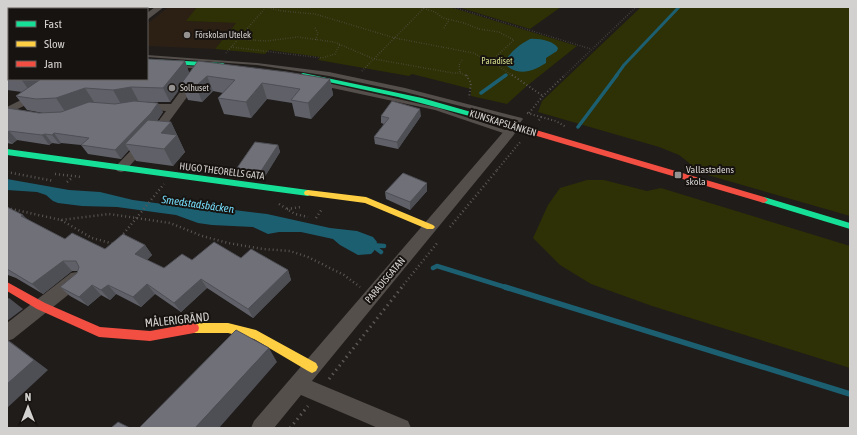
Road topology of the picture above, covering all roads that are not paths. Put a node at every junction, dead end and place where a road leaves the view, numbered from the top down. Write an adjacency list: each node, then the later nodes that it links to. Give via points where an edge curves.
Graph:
1 (160, 7): 2 (street)
2 (148, 16)
3 (148, 56): 16 (lane, via 257,64 359,80 520,119)
4 (148, 61): 16 (street, KUNSKAPSLÄNKEN, via 230,66 325,79 403,94)
5 (148, 65): 6 (lane)
6 (203, 68): 7 (lane); 13 (street)
7 (229, 71)
8 (295, 79): 16 (lane, via 436,109)
9 (61, 80): 11 (street)
10 (7, 100): 11 (street)
11 (26, 101): 14 (street)
12 (128, 108): 13 (street)
13 (175, 108): 18 (street)
14 (7, 112): 15 (street)
15 (23, 114)
16 (516, 132): 19 (street, KUNSKAPSLÄNKEN); 20 (street, PARADISGATAN)
17 (7, 152): 18 (street, HUGO THEORELLS GATA)
18 (121, 168): 20 (street, HUGO THEORELLS GATA, via 366,200)
19 (850, 226)
20 (436, 232): 25 (street, PARADISGATAN, via 372,296)
21 (79, 277): 23 (street)
22 (7, 286): 23 (street, MÅLERIGRÄND)
23 (41, 306): 24 (street); 25 (street, MÅLERIGRÄND, via 99,332 150,336 198,327 228,328 256,335)
24 (7, 334)
25 (312, 367): 26 (street, PARADISGATAN)
26 (298, 384): 27 (street, PARADISGATAN); 28 (street)
27 (261, 428)
28 (401, 428)

